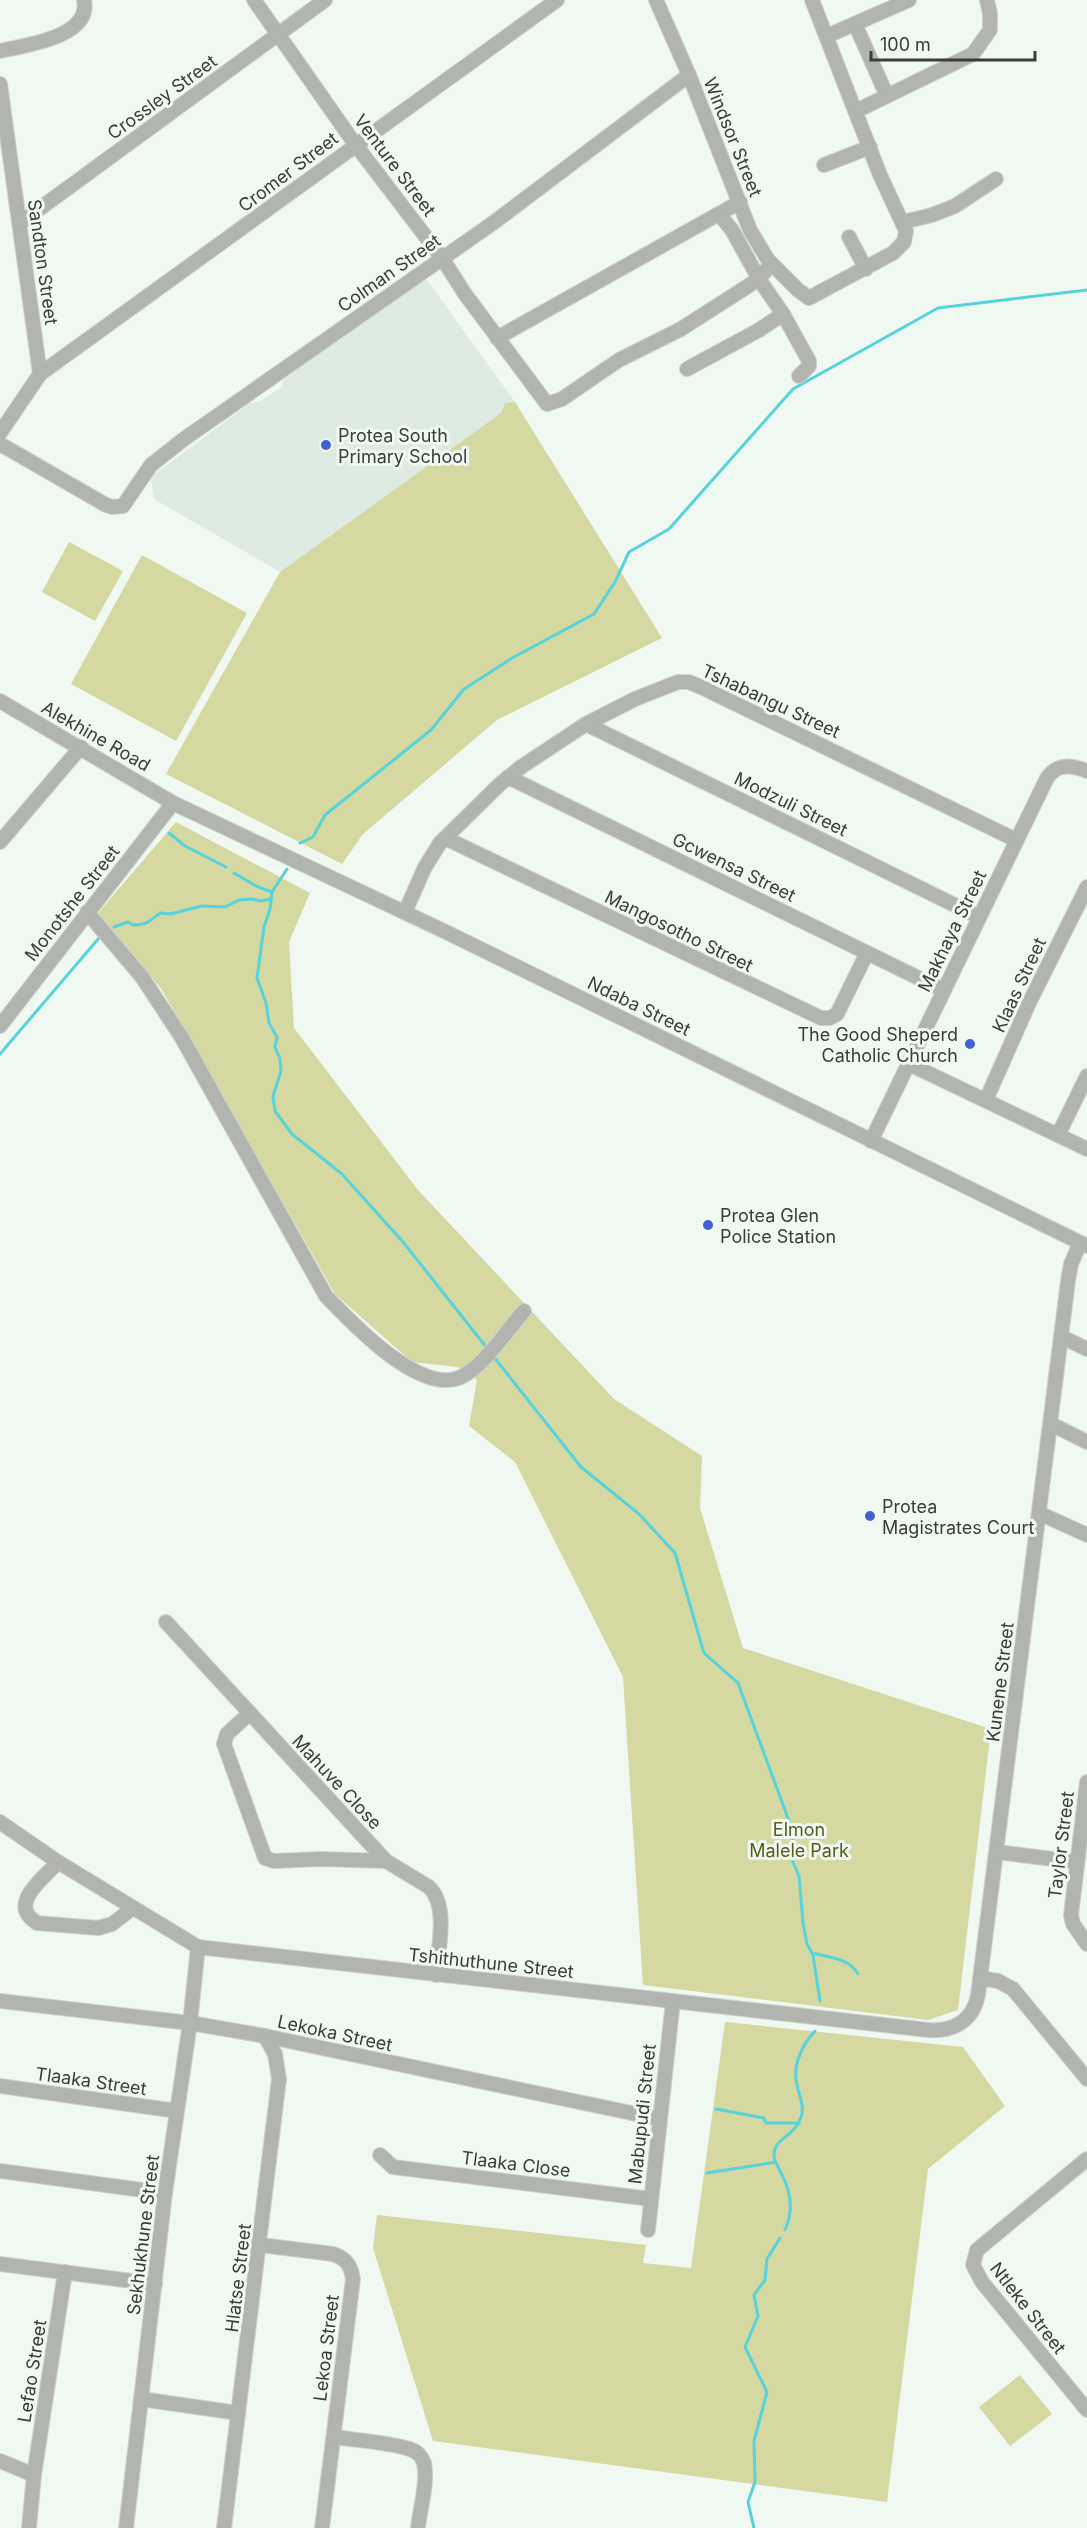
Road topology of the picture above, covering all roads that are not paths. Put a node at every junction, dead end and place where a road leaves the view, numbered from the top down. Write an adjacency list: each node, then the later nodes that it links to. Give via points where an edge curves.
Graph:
1 (84, 0): 12 (street, via 83,16 66,33)
2 (254, 0): 10 (street, Venture Street)
3 (325, 0): 10 (street, Crossley Street)
4 (557, 0): 17 (street, Cromer Street)
5 (656, 0): 13 (street, Windsor Street)
6 (812, 0): 11 (street)
7 (909, 0): 9 (street)
8 (987, 0): 15 (street, via 990,30 973,54)
9 (855, 24): 11 (street); 15 (street)
10 (279, 35): 17 (street, Venture Street); 24 (street, Crossley Street)
11 (827, 36): 16 (street)
12 (0, 51)
13 (689, 75): 21 (street, Windsor Street); 26 (street, Colman Street)
14 (0, 84): 24 (street, Sandton Street)
15 (887, 96): 16 (street)
16 (856, 111): 18 (street)
17 (355, 144): 26 (street, Venture Street); 33 (street, Cromer Street)
18 (870, 147): 19 (street); 23 (street)
19 (824, 165)
20 (996, 179): 23 (street, via 955,206)
21 (740, 202): 22 (street); 27 (street, Windsor Street, via 750,230)
22 (719, 214): 29 (street); 31 (street)
23 (903, 222): 28 (street, via 906,235 900,248)
24 (20, 223): 33 (street, Sandton Street)
25 (849, 237): 28 (street)
26 (442, 258): 31 (street, Venture Street); 36 (street, Colman Street, via 177,444 151,465 127,501 118,507 106,505)
27 (771, 264): 28 (street, Windsor Street, via 810,298); 29 (street)
28 (866, 269)
29 (759, 279): 30 (street); 31 (street, Venture Street, via 681,329 619,360 548,404)
30 (783, 314): 32 (street); 34 (street, via 808,361 809,366)
31 (498, 339)
32 (687, 369)
33 (40, 374): 35 (street)
34 (799, 376)
35 (0, 433)
36 (0, 444)
37 (0, 701): 39 (street, Alekhine Road)
38 (586, 724): 41 (street, Tshabangu Street); 44 (street, Tshabangu Street, via 664,686 689,682); 49 (street, Modzuli Street)
39 (81, 747): 42 (street, Alekhine Road); 45 (street)
40 (1087, 771): 44 (street, Makhaya Street, via 1065,766 1051,773)
41 (508, 777): 43 (street, Tshabangu Street); 50 (street, Gcwensa Street)
42 (173, 803): 47 (street, Monotshe Street); 48 (street, Ndaba Street)
43 (445, 838): 48 (street, Tshabangu Street, via 428,862); 50 (street, Mangosotho Street, via 821,1018 837,1014)
44 (1016, 840): 49 (street, Makhaya Street)
45 (0, 842)
46 (1087, 887): 55 (street, Klaas Street)
47 (87, 912): 52 (street, Monotshe Street); 60 (street, via 142,977 182,1038 326,1296 355,1326 392,1357 444,1381 460,1377 479,1363)
48 (405, 912): 57 (street, Ndaba Street)
49 (979, 917): 51 (street, Makhaya Street)
50 (867, 953): 51 (street, Gcwensa Street)
51 (943, 990): 53 (street, Makhaya Street)
52 (0, 1026)
53 (909, 1064): 55 (street); 57 (street, Makhaya Street)
54 (1087, 1076): 56 (street)
55 (986, 1100): 56 (street)
56 (1058, 1135): 58 (street)
57 (871, 1141): 59 (street, Ndaba Street)
58 (1087, 1149)
59 (1083, 1245): 61 (street, Kunene Street, via 1071,1264)
60 (524, 1311)
61 (1062, 1336): 62 (street); 63 (street, Kunene Street)
62 (1087, 1349)
63 (1051, 1424): 64 (street); 65 (street, Kunene Street)
64 (1087, 1442)
65 (1039, 1513): 66 (street); 71 (street, Kunene Street)
66 (1087, 1535)
67 (166, 1622): 68 (street, Mahuve Close)
68 (250, 1713): 72 (street, Mahuve Close); 72 (street, via 227,1734 224,1744 265,1858)
69 (1087, 1782): 74 (street, Taylor Street)
70 (0, 1822): 73 (street, Tshithuthune Street)
71 (997, 1851): 74 (street); 79 (street, Kunene Street)
72 (386, 1861): 78 (street, Mahuve Close, via 429,1887 437,1897 441,1911)
73 (58, 1862): 75 (street, Tshithuthune Street); 75 (street, via 25,1899 24,1909 37,1923 98,1928 112,1924)
74 (1077, 1862): 76 (street, Taylor Street, via 1071,1918)
75 (133, 1908): 77 (street, Tshithuthune Street)
76 (1087, 1944)
77 (198, 1947): 78 (street, Tshithuthune Street); 82 (street, Sekhukhune Street)
78 (436, 1975): 81 (street, Tshithuthune Street)
79 (980, 1978): 81 (street, Tshithuthune Street, via 975,2008 948,2030); 84 (street, via 1013,1989)
80 (0, 2001): 82 (street, Lekoka Street)
81 (673, 2001): 87 (street, Mabupudi Street)
82 (190, 2023): 83 (street, Lekoka Street); 86 (street, Sekhukhune Street)
83 (265, 2036): 87 (street, Lekoka Street); 94 (street, Hlatse Street, via 275,2054 279,2079)
84 (1087, 2079)
85 (0, 2086): 86 (street, Tlaaka Street)
86 (177, 2111): 91 (street, Sekhukhune Street)
87 (660, 2119): 92 (street, Mabupudi Street)
88 (380, 2155): 92 (street, Tlaaka Close, via 393,2167)
89 (1087, 2159): 99 (street, Ntleke Street, via 977,2250 973,2265 982,2282)
90 (0, 2171): 91 (street)
91 (165, 2193): 97 (street, Sekhukhune Street)
92 (651, 2199): 93 (street, Mabupudi Street)
93 (648, 2230)
94 (261, 2245): 100 (street, Hlatse Street); 101 (street, Lekoa Street, via 333,2254 342,2257 351,2270)
95 (0, 2264): 96 (street)
96 (65, 2272): 97 (street); 103 (street, Lefao Street)
97 (154, 2284): 98 (street, Sekhukhune Street)
98 (141, 2398): 100 (street); 105 (street, Sekhukhune Street)
99 (1087, 2410)
100 (238, 2413): 106 (street, Hlatse Street)
101 (334, 2437): 107 (street, Lekoa Street); 108 (street, via 402,2447 420,2455 424,2475)
102 (0, 2461): 103 (street)
103 (34, 2475): 104 (street, Lefao Street)
104 (29, 2528)
105 (126, 2528)
106 (224, 2528)
107 (322, 2528)
108 (418, 2528)

